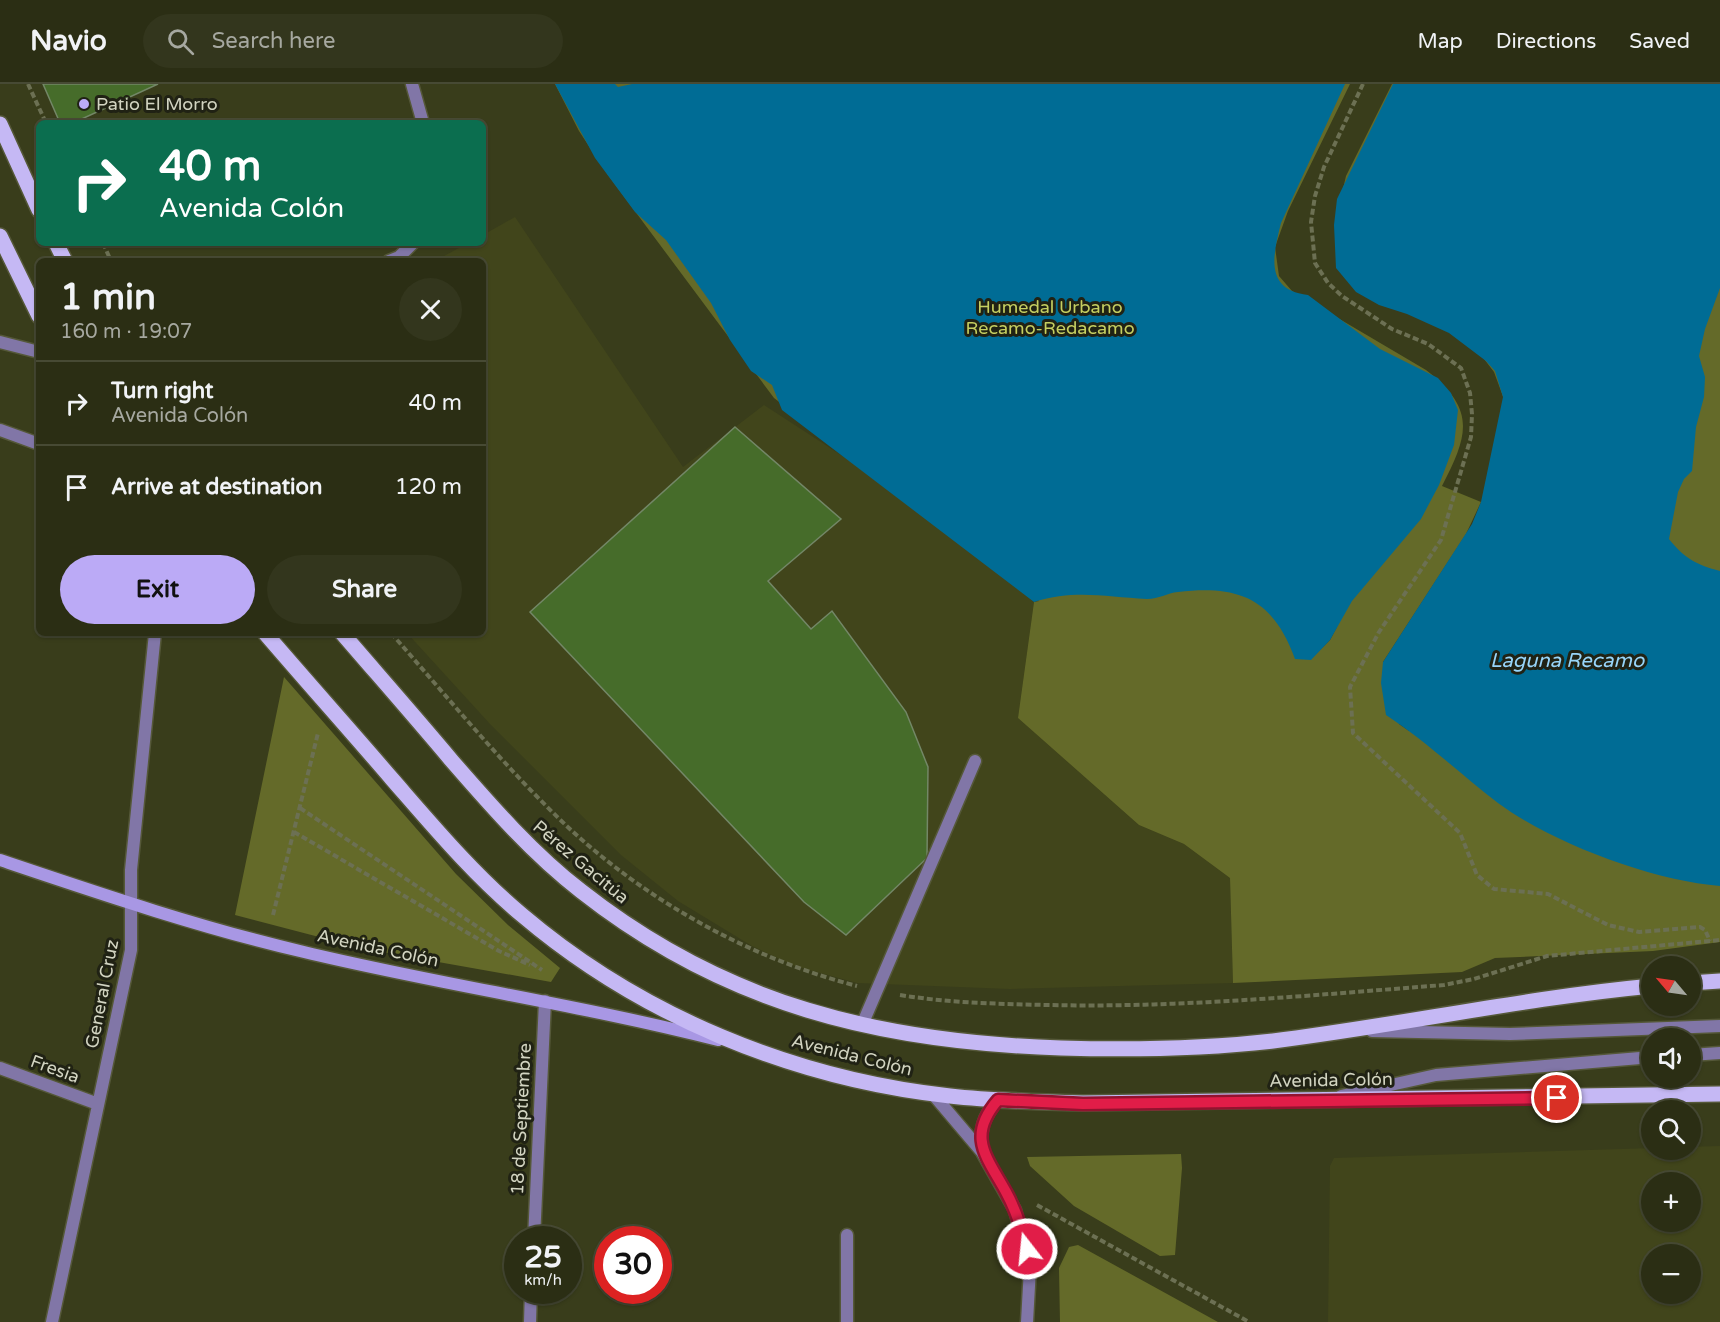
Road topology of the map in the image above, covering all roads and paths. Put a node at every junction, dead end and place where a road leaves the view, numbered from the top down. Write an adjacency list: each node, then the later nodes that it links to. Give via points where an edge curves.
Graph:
1 (28, 84): 4 (path)
2 (412, 84): 5 (street)
3 (1363, 84): 28 (path, via 1324,167 1315,196 1311,222 1315,263 1342,296 1461,368 1472,414 1471,436 1441,540 1378,632 1350,687 1353,733 1460,833 1477,875 1494,889 1548,894 1608,925 1639,932 1700,927)
4 (45, 120)
5 (422, 120)
6 (0, 124): 7 (main road)
7 (36, 203)
8 (0, 236): 11 (main road)
9 (410, 246): 10 (street)
10 (395, 258)
11 (36, 310)
12 (0, 342): 13 (street)
13 (36, 351)
14 (0, 430): 15 (street)
15 (36, 443)
16 (155, 636): 25 (street, General Cruz, via 130,870)
17 (268, 636): 37 (main road, via 427,819 521,914 616,984 667,1012)
18 (345, 636): 34 (main road, Pérez Gacitúa, via 511,827 578,890 694,966 783,1004)
19 (394, 636): 32 (path, via 535,795 635,881 709,928 784,964)
20 (318, 733): 22 (path)
21 (975, 761): 32 (street)
22 (300, 808): 23 (path); 23 (path, via 542,970 498,951)
23 (294, 832): 26 (path)
24 (0, 860): 25 (main road, Avenida Colón)
25 (131, 904): 33 (main road, Avenida Colón, via 305,952); 46 (street, General Cruz, via 131,950)
26 (273, 915)
27 (1720, 940): 28 (path)
28 (1710, 941): 32 (path, via 1547,956 1444,985 1213,1002 1130,1006 993,1004 916,998)
29 (1720, 981): 30 (main road)
30 (1701, 982)
31 (1641, 987): 36 (main road, Avenida Colón)
32 (876, 990): 34 (street)
33 (545, 1001): 37 (main road, Avenida Colón); 49 (street, 18 de Septiembre)
34 (862, 1025): 36 (main road, Avenida Colón, via 991,1044 1096,1049 1268,1041)
35 (1720, 1026): 36 (street, via 1510,1034)
36 (1353, 1030)
37 (754, 1049): 42 (main road, Avenida Colón, via 851,1077)
38 (1720, 1053): 39 (street)
39 (1701, 1054)
40 (1641, 1058): 45 (street, via 1436,1075)
41 (0, 1068): 46 (street, Fresia)
42 (932, 1093): 44 (main road, Avenida Colón); 47 (street)
43 (1720, 1094): 45 (main road, Avenida Colón)
44 (998, 1100): 45 (main road, Avenida Colón, via 1083,1104); 47 (street, via 982,1124)
45 (1328, 1100)
46 (98, 1104): 52 (street, General Cruz)
47 (982, 1152): 48 (street)
48 (1005, 1191): 55 (street, via 1027,1249); 56 (path, via 1066,1220)
49 (535, 1226)
50 (847, 1235): 54 (street)
51 (531, 1304): 53 (street)
52 (52, 1322)
53 (530, 1322)
54 (847, 1322)
55 (1027, 1322)
56 (1249, 1322)

